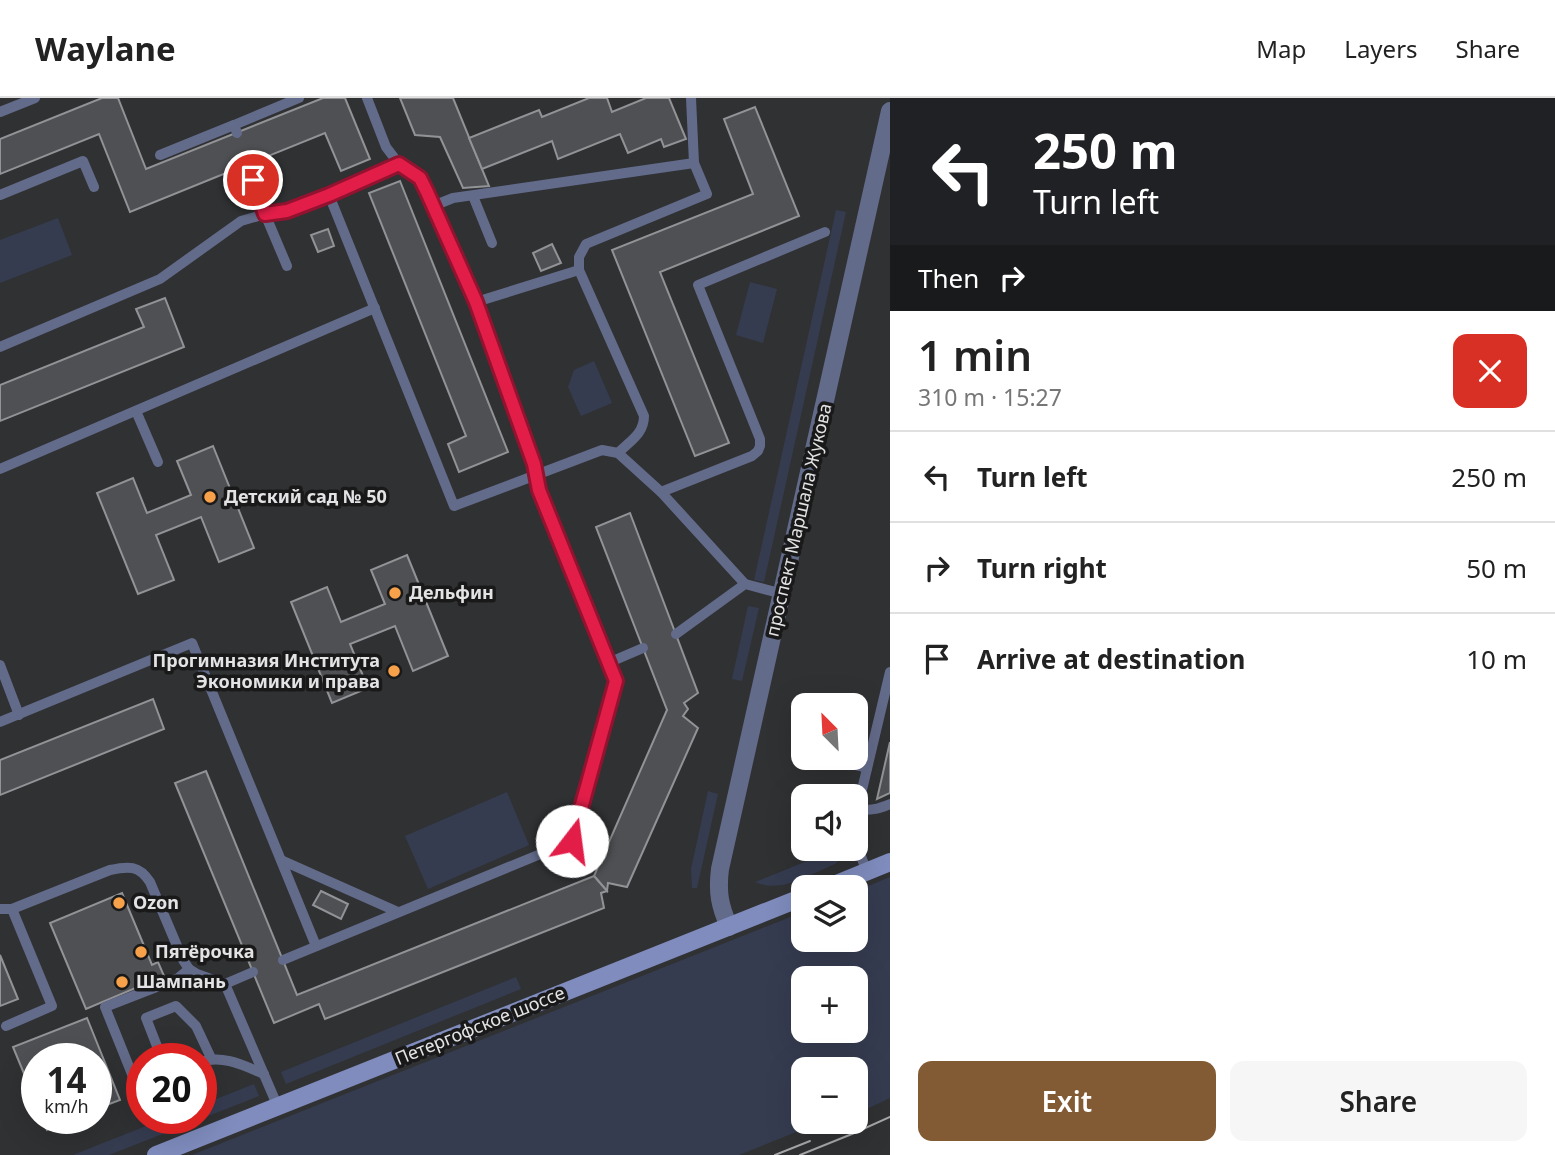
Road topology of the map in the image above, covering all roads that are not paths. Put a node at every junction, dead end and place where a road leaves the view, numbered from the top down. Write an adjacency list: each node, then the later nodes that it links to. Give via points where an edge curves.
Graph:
1 (35, 98): 6 (lane)
2 (299, 98): 7 (lane, via 236,129)
3 (367, 98): 10 (lane, via 386,147)
4 (691, 98): 8 (lane)
5 (890, 111): 31 (street, проспект Маршала Жукова)
6 (0, 112)
7 (160, 155)
8 (694, 163): 14 (lane); 20 (lane, via 707,194 586,244)
9 (248, 164): 16 (lane)
10 (399, 164): 13 (lane); 15 (lane, via 420,178)
11 (94, 187): 12 (lane, via 83,161)
12 (0, 195)
13 (329, 195): 16 (lane); 22 (lane)
14 (473, 196): 15 (lane); 18 (lane)
15 (433, 206): 21 (lane)
16 (265, 214): 19 (lane); 23 (lane, via 241,221 160,279)
17 (825, 232): 29 (lane, via 698,285 748,405 760,446 752,456)
18 (492, 243)
19 (286, 266)
20 (579, 270): 21 (lane); 25 (lane, via 643,416 644,427)
21 (476, 302): 28 (lane)
22 (375, 308): 24 (lane); 28 (lane, via 454,506)
23 (0, 347)
24 (136, 411): 26 (lane); 27 (lane)
25 (618, 453): 28 (lane, via 602,450); 29 (lane)
26 (158, 462)
27 (0, 469)
28 (536, 474): 34 (lane)
29 (661, 492): 30 (lane)
30 (746, 584): 31 (lane); 32 (lane)
31 (783, 594): 51 (street, проспект Маршала Жукова, via 720,870 721,909)
32 (676, 634)
33 (643, 648): 34 (lane)
34 (608, 663): 50 (lane, via 616,681 572,841)
35 (0, 665): 37 (lane)
36 (890, 672): 39 (lane)
37 (19, 715): 38 (lane); 42 (lane, via 192,643)
38 (0, 722)
39 (868, 764)
40 (890, 804): 41 (lane)
41 (868, 811)
42 (281, 860): 50 (lane); 52 (lane)
43 (863, 861): 45 (lane)
44 (890, 862): 45 (street)
45 (867, 872): 46 (street)
46 (859, 875)
47 (791, 902): 51 (street, Петергофское шоссе)
48 (0, 909): 49 (lane)
49 (12, 909): 54 (lane, via 110,870 134,868 150,882); 57 (lane, via 52,1006)
50 (398, 912): 52 (lane)
51 (729, 928): 63 (street, Петергофское шоссе)
52 (316, 946): 53 (lane)
53 (283, 960)
54 (189, 969): 56 (lane); 60 (lane, via 177,979 105,1007)
55 (253, 972): 56 (lane)
56 (225, 984): 62 (lane)
57 (6, 1026)
58 (156, 1043): 59 (lane, via 146,1018 176,1006 196,1026)
59 (201, 1043)
60 (126, 1059)
61 (217, 1061): 62 (lane, via 235,1062)
62 (264, 1074): 63 (lane)
63 (278, 1107): 64 (street, Петергофское шоссе)
64 (156, 1155)

